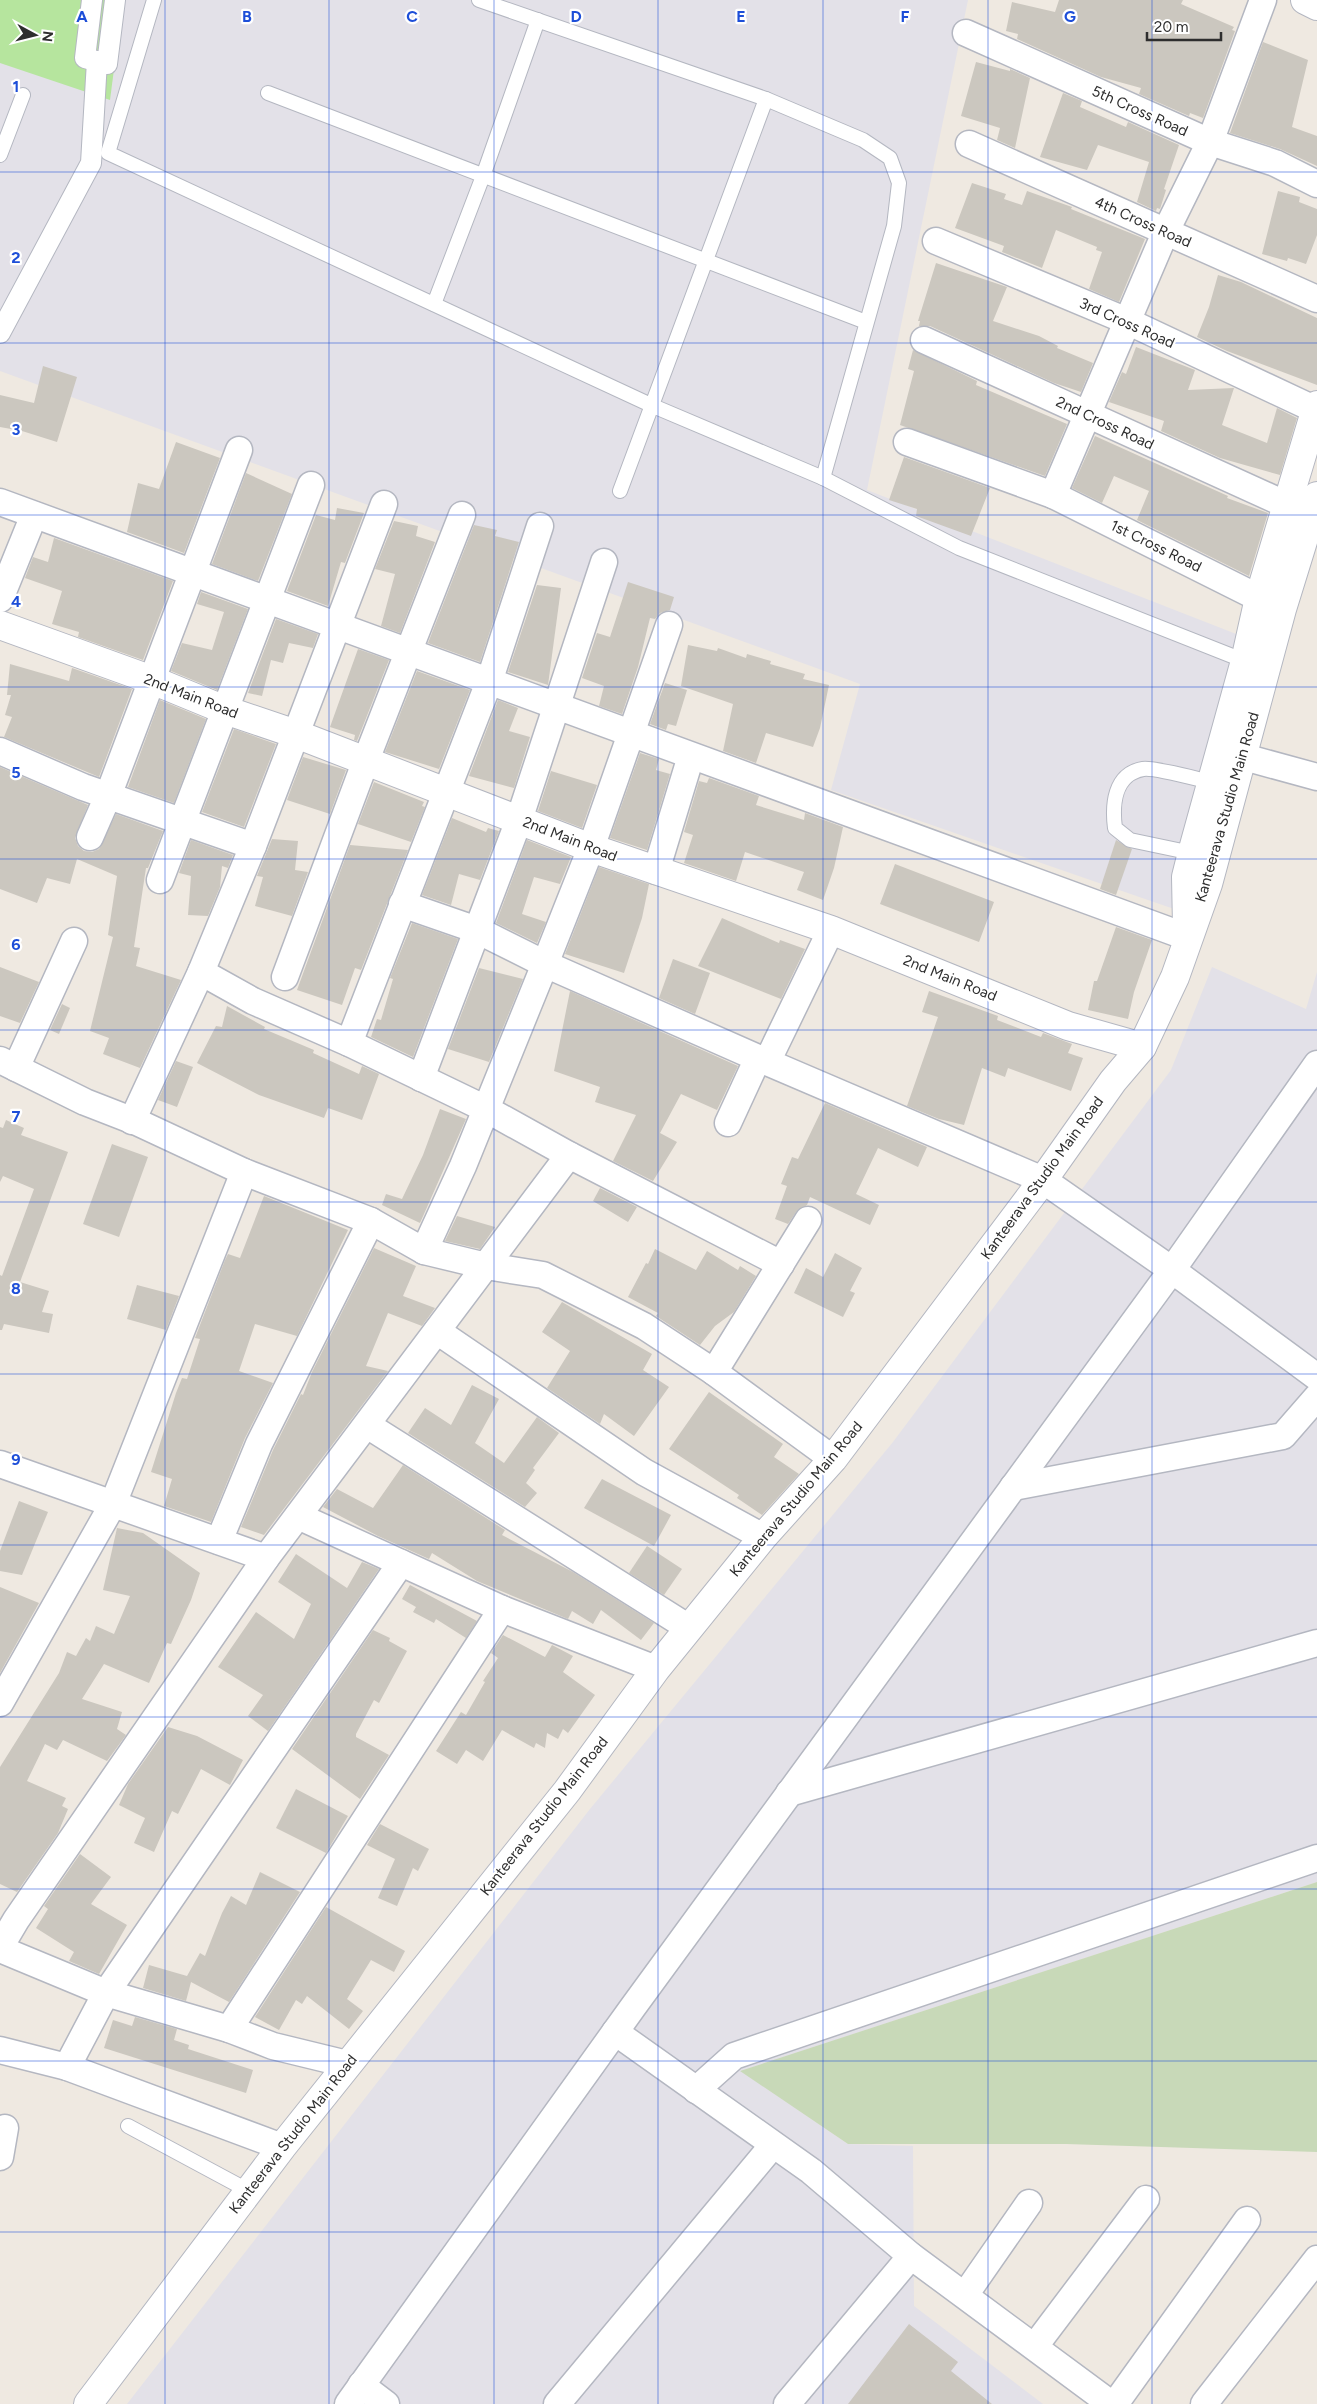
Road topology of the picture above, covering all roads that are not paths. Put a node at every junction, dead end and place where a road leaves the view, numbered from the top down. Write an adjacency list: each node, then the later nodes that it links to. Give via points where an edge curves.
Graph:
1 (92, 0): 10 (street, via 85,58)
2 (116, 0): 10 (street, via 107,64)
3 (154, 0): 23 (lane, via 108,153)
4 (478, 0): 8 (lane)
5 (1263, 0): 14 (street)
6 (1305, 0): 7 (main road)
7 (1317, 6)
8 (538, 20): 13 (lane); 17 (lane)
9 (966, 33): 14 (street, 5th Cross Road)
10 (97, 62): 26 (street, via 91,163)
11 (268, 92): 17 (lane)
12 (23, 95): 16 (lane)
13 (766, 99): 21 (lane); 25 (lane, via 863,140 890,158 899,182 894,226)
14 (1210, 142): 18 (street, 5th Cross Road, via 1276,162); 19 (street)
15 (969, 144): 19 (street, 4th Cross Road)
16 (0, 155)
17 (483, 176): 21 (lane); 23 (lane)
18 (1317, 184)
19 (1166, 233): 22 (street, 4th Cross Road); 24 (street)
20 (936, 241): 24 (street, 3rd Cross Road)
21 (706, 263): 25 (lane); 28 (lane)
22 (1317, 299)
23 (434, 304): 28 (lane)
24 (1127, 321): 29 (street, 3rd Cross Road); 30 (street)
25 (866, 322): 33 (lane)
26 (0, 332)
27 (924, 340): 30 (street, 2nd Cross Road)
28 (653, 406): 33 (lane); 35 (lane)
29 (1316, 407): 40 (main road)
30 (1087, 414): 36 (street); 40 (street, 2nd Cross Road)
31 (907, 442): 36 (street, 1st Cross Road)
32 (239, 450): 46 (street)
33 (823, 478): 54 (lane, via 959,548)
34 (311, 485): 49 (street)
35 (620, 490)
36 (1052, 495): 47 (street, 1st Cross Road)
37 (1317, 496): 44 (main road, Kanteerava Studio Main Road)
38 (0, 502): 41 (street)
39 (384, 504): 52 (street)
40 (1286, 505): 47 (main road)
41 (34, 515): 46 (street); 48 (street)
42 (462, 515): 53 (street)
43 (540, 526): 56 (street)
44 (1310, 544): 63 (main road, Kanteerava Studio Main Road, via 1266,668)
45 (604, 562): 57 (street)
46 (192, 573): 49 (street); 55 (street)
47 (1259, 598): 54 (main road)
48 (0, 599)
49 (267, 600): 52 (street); 58 (street)
50 (0, 625): 55 (main road, 2nd Main Road)
51 (669, 625): 59 (street)
52 (338, 626): 53 (street); 60 (street)
53 (408, 652): 56 (street); 64 (street)
54 (1245, 660): 66 (main road)
55 (152, 680): 58 (main road, 2nd Main Road); 68 (street)
56 (489, 682): 57 (street); 67 (street)
57 (557, 706): 59 (street); 69 (street)
58 (225, 710): 60 (main road, 2nd Main Road); 70 (street)
59 (629, 733): 62 (street); 73 (street)
60 (296, 734): 64 (main road, 2nd Main Road); 72 (street)
61 (0, 751): 68 (street)
62 (691, 756): 75 (street); 80 (street)
63 (1244, 757): 65 (street); 80 (main road, Kanteerava Studio Main Road, via 1208,884)
64 (366, 760): 67 (main road, 2nd Main Road); 84 (street)
65 (1317, 778)
66 (1211, 782): 74 (main road); 74 (lane, via 1144,768 1128,775 1116,790 1113,811 1116,828 1130,840)
67 (445, 791): 69 (main road, 2nd Main Road); 77 (street)
68 (108, 796): 70 (street); 71 (street)
69 (519, 820): 73 (main road, 2nd Main Road); 78 (street)
70 (182, 821): 72 (street); 76 (street)
71 (90, 837)
72 (253, 846): 83 (street)
73 (591, 848): 75 (main road, 2nd Main Road); 82 (street)
74 (1192, 853): 80 (main road, via 1186,877)
75 (656, 871): 79 (main road, 2nd Main Road)
76 (160, 880)
77 (402, 904): 78 (street); 85 (street)
78 (477, 930): 82 (street); 90 (street)
79 (831, 930): 86 (main road, 2nd Main Road, via 1068,1026); 87 (street)
80 (1187, 938): 86 (main road, Kanteerava Studio Main Road, via 1175,977)
81 (74, 941): 88 (street)
82 (545, 964): 87 (street); 91 (street)
83 (201, 972): 85 (street, via 253,1001); 92 (street)
84 (285, 977)
85 (350, 1044): 90 (street)
86 (1142, 1047): 96 (main road, Kanteerava Studio Main Road, via 1113,1081)
87 (762, 1060): 93 (street); 96 (street)
88 (8, 1064): 92 (street, via 85,1102)
89 (1317, 1064): 102 (street)
90 (421, 1078): 91 (street)
91 (486, 1110): 94 (street); 99 (street)
92 (132, 1120): 95 (street)
93 (728, 1123)
94 (569, 1155): 100 (street); 101 (street)
95 (244, 1172): 98 (street); 111 (street)
96 (1043, 1180): 102 (street); 108 (main road, Kanteerava Studio Main Road)
97 (808, 1220): 100 (street)
98 (371, 1221): 99 (street); 114 (street, via 259,1444)
99 (424, 1250): 101 (street)
100 (781, 1264): 104 (street)
101 (486, 1266): 103 (street); 104 (street, via 543,1275 644,1326)
102 (1172, 1270): 105 (street); 110 (street)
103 (437, 1331): 107 (street); 113 (street, via 644,1472)
104 (714, 1372): 108 (street)
105 (1317, 1377)
106 (1317, 1397): 110 (street, via 1284,1436)
107 (367, 1425): 112 (street); 118 (street)
108 (833, 1459): 113 (main road, Kanteerava Studio Main Road)
109 (0, 1464): 111 (street)
110 (1013, 1487): 122 (street)
111 (113, 1504): 114 (street); 121 (street)
112 (298, 1516): 115 (street); 116 (street)
113 (763, 1537): 118 (main road, Kanteerava Studio Main Road)
114 (219, 1541): 115 (street)
115 (266, 1558): 124 (street)
116 (401, 1563): 117 (street); 126 (street)
117 (502, 1609): 120 (street); 127 (street)
118 (689, 1628): 120 (main road, Kanteerava Studio Main Road)
119 (1317, 1643): 122 (street)
120 (656, 1669): 130 (main road, Kanteerava Studio Main Road, via 567,1791)
121 (0, 1703)
122 (789, 1793): 128 (street)
123 (1317, 1858): 132 (street, via 734,2056)
124 (8, 1917): 125 (street)
125 (0, 1948): 126 (street)
126 (112, 1985): 127 (street); 131 (street)
127 (234, 2021): 130 (street, via 273,2046)
128 (615, 2032): 132 (street); 146 (street)
129 (0, 2050): 131 (street)
130 (347, 2064): 136 (main road, Kanteerava Studio Main Road)
131 (67, 2067): 136 (street)
132 (696, 2090): 135 (street)
133 (128, 2126): 138 (lane)
134 (5, 2128): 137 (street)
135 (773, 2145): 142 (street, via 811,2172); 149 (street)
136 (282, 2147): 138 (main road, Kanteerava Studio Main Road)
137 (0, 2157)
138 (249, 2191): 147 (main road, Kanteerava Studio Main Road)
139 (1146, 2199): 145 (street)
140 (1030, 2203): 144 (street)
141 (1247, 2220): 151 (street)
142 (910, 2256): 144 (street); 150 (street)
143 (1317, 2260): 152 (street)
144 (965, 2295): 145 (street)
145 (1035, 2346): 151 (street)
146 (354, 2395): 148 (street)
147 (88, 2404)
148 (386, 2404)
149 (557, 2404)
150 (787, 2404)
151 (1113, 2404)
152 (1204, 2404)

